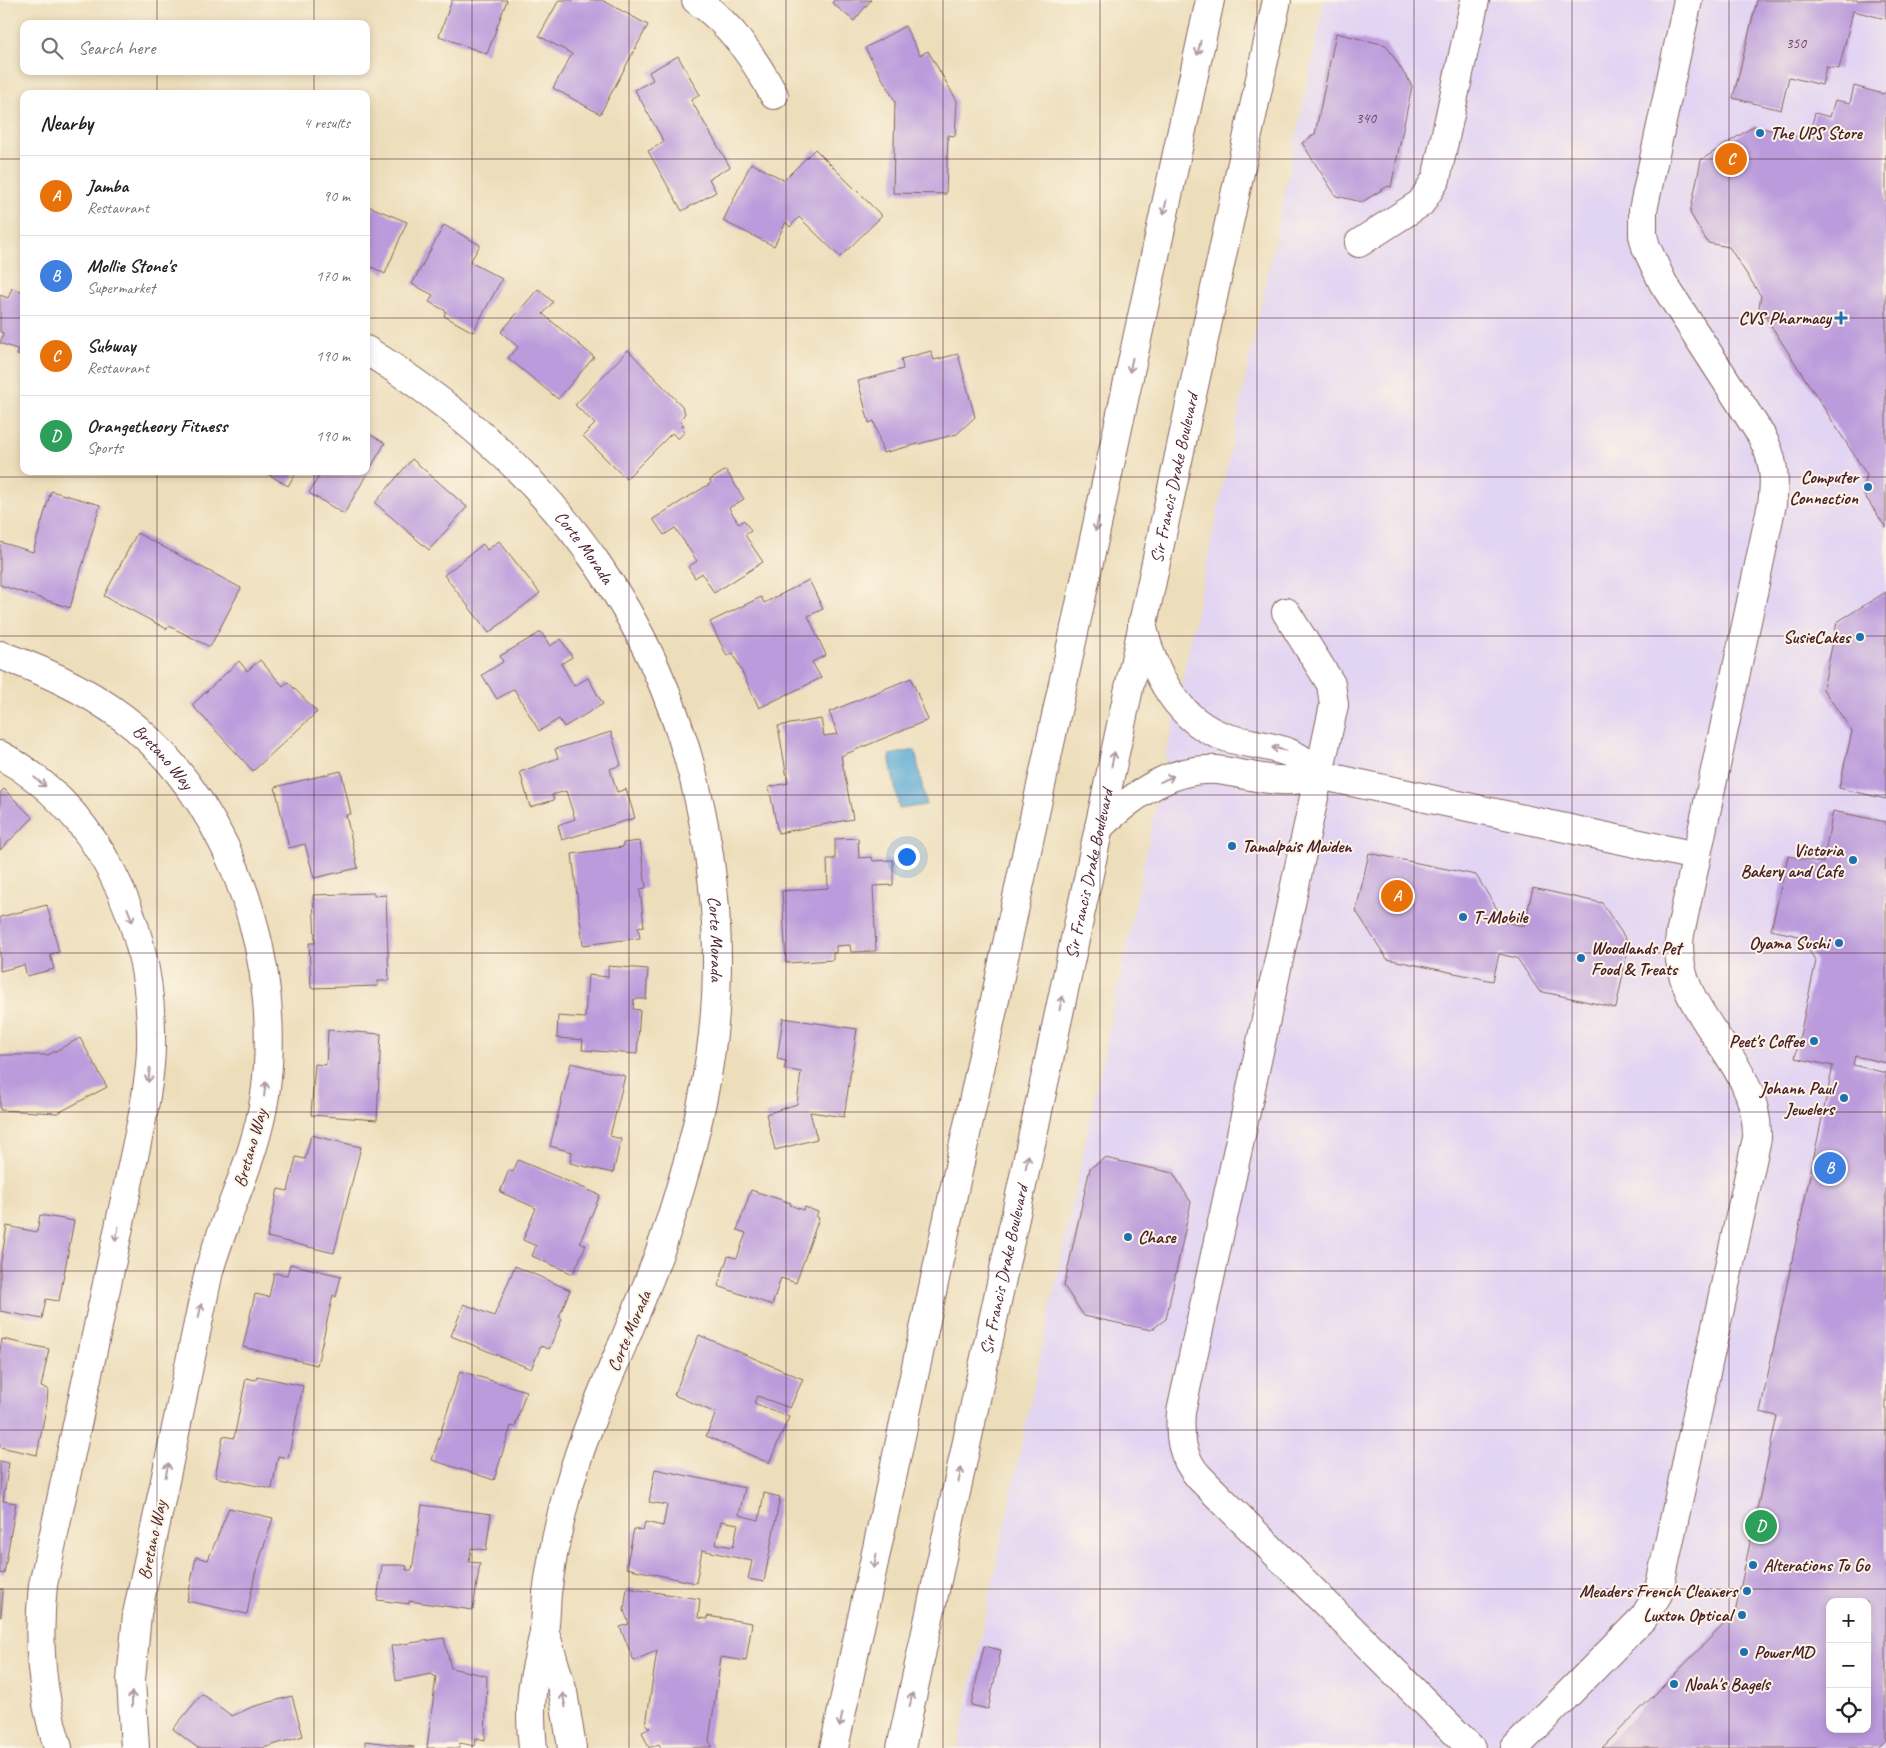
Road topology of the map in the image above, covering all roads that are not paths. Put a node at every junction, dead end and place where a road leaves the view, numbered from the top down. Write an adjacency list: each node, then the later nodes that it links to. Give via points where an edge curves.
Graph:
1 (696, 0): 6 (street, via 717,16 742,43)
2 (1210, 0): 21 (street, one-way to 21)
3 (1276, 0): 10 (street, Sir Francis Drake Boulevard)
4 (1475, 0): 7 (street, via 1436,179 1421,203)
5 (1688, 0): 15 (street, via 1645,198 1643,234 1650,258 1663,283 1761,435 1772,459 1775,478)
6 (774, 95)
7 (1358, 243)
8 (370, 353): 16 (street, Corte Morada, via 436,396 501,452 556,511 628,610 648,650 682,736 696,785 711,871 718,945 717,983 704,1095 680,1188 652,1273 569,1484 552,1560)
9 (1286, 612): 13 (street, via 1334,691)
10 (1142, 623): 13 (street, one-way to 10, via 1302,758 1290,752 1229,738 1196,721 1176,700 1157,670); 14 (street, Sir Francis Drake Boulevard, one-way to 10)
11 (0, 655): 18 (street, Bretano Way, one-way to 11, via 131,1680 137,1614 209,1271 251,1156 265,1096 269,1035 266,976 252,916 232,863 206,815 173,768 135,727 92,696 45,672)
12 (0, 755): 17 (street, one-way to 17, via 55,795 98,847 137,934 150,1008 150,1063 142,1120 43,1585 40,1665)
13 (1319, 775): 14 (street, one-way to 13, via 1149,788 1188,771 1213,770 1285,781); 15 (street); 23 (street, via 1181,1412 1181,1445 1190,1467 1199,1477)
14 (1099, 827): 22 (street, Sir Francis Drake Boulevard, one-way to 14)
15 (1696, 856): 24 (street, via 1680,934 1678,962 1686,988 1748,1090 1756,1118 1754,1150 1658,1594 1644,1617)
16 (544, 1629): 19 (street, Corte Morada, via 532,1695); 20 (street, Corte Morada, one-way to 16, via 563,1692)
17 (58, 1748)
18 (135, 1748)
19 (532, 1748)
20 (572, 1748)
21 (834, 1748)
22 (901, 1748)
23 (1471, 1748)
24 (1515, 1748)

